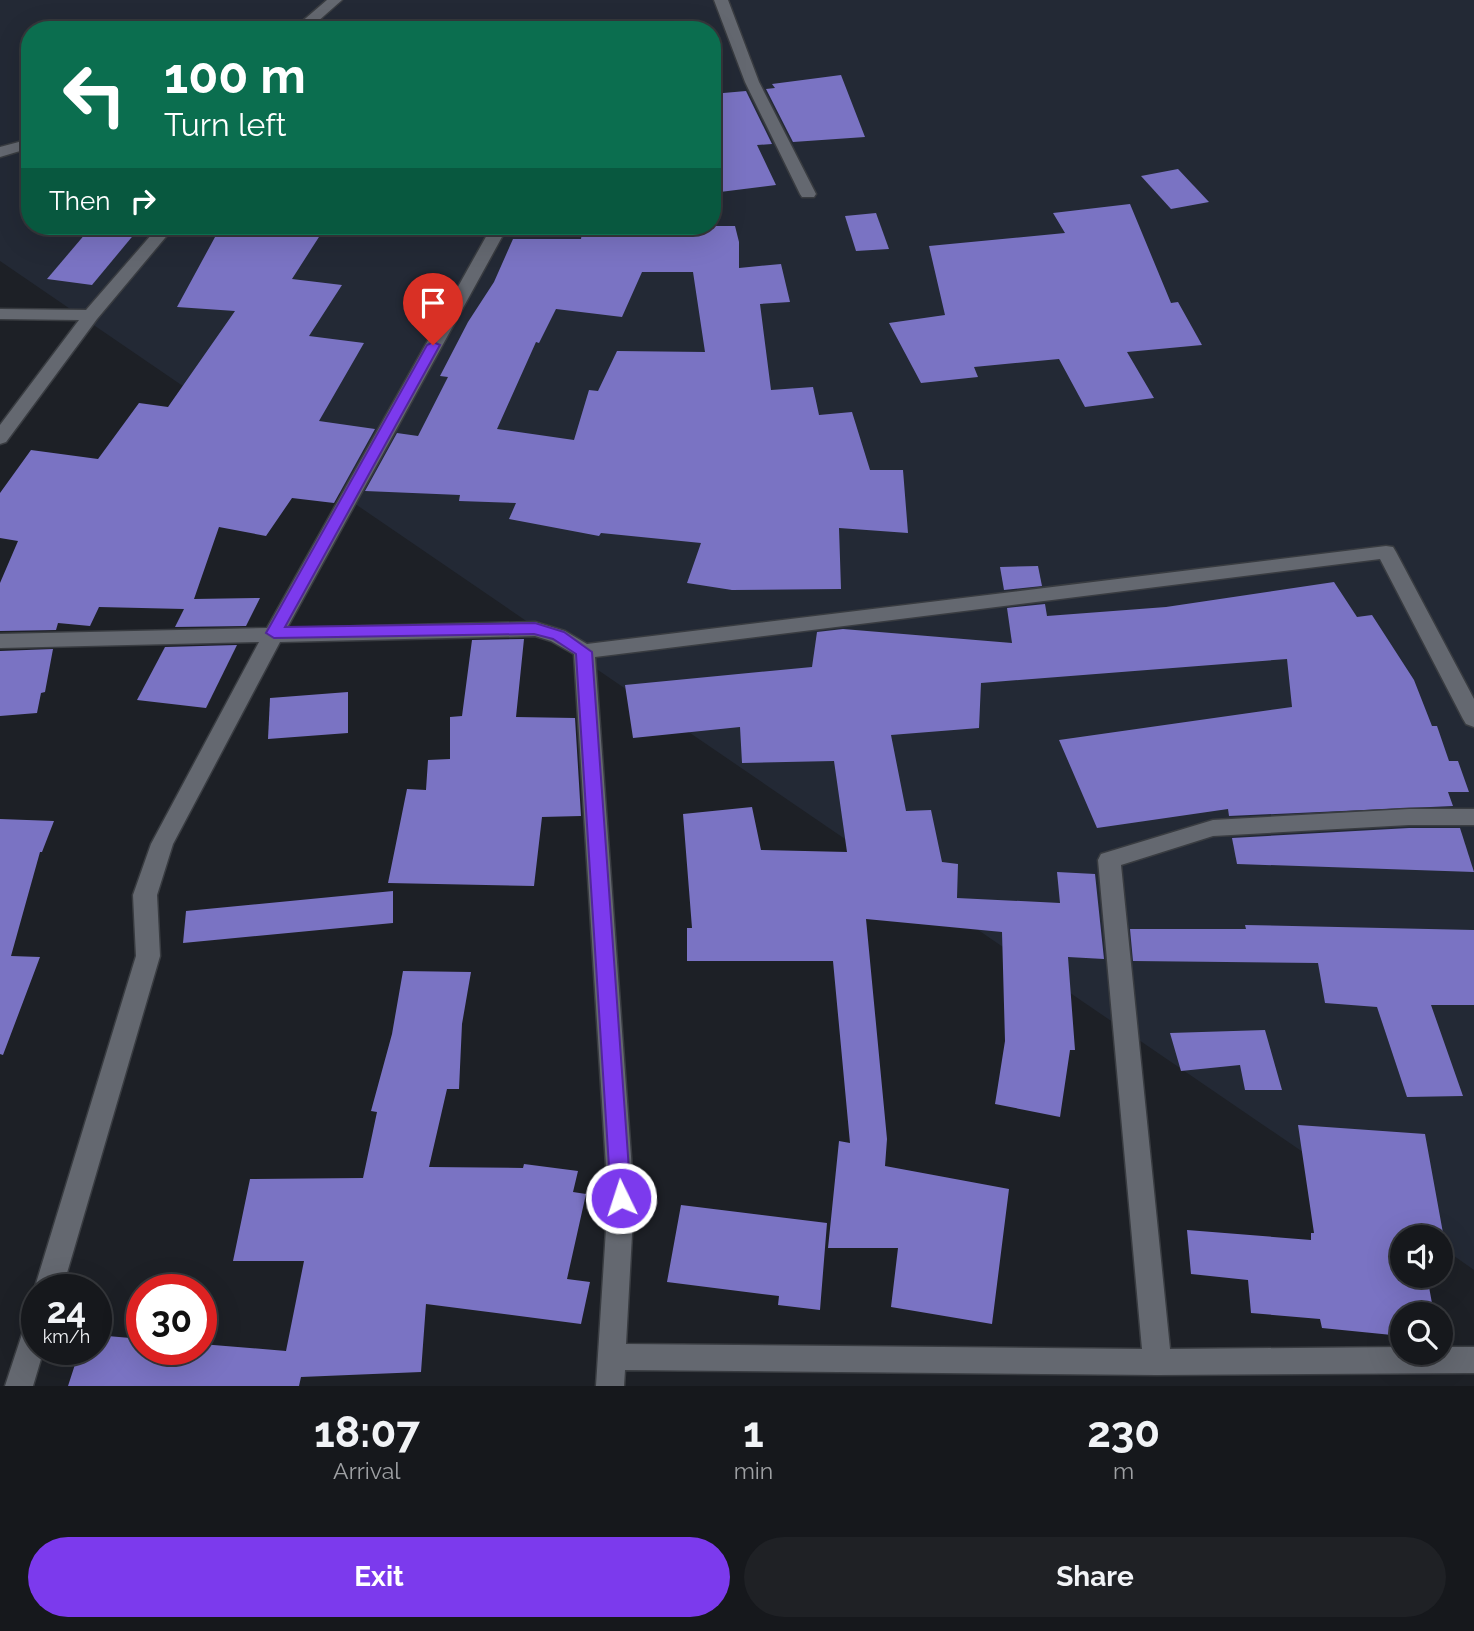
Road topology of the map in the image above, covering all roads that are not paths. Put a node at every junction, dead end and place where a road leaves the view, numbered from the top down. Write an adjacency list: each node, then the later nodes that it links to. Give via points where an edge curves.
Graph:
1 (335, 0): 3 (street)
2 (721, 0): 6 (street, via 752,82)
3 (310, 21)
4 (21, 146): 5 (street)
5 (0, 152)
6 (808, 194)
7 (159, 235): 10 (street)
8 (495, 235): 12 (street)
9 (0, 314): 10 (street)
10 (91, 314): 11 (street)
11 (0, 438)
12 (274, 633): 13 (street); 14 (street, via 535,629); 17 (street, via 162,844 145,895 148,956)
13 (0, 641)
14 (584, 652): 15 (street, via 1387,552); 18 (street, via 621,1198)
15 (1474, 719)
16 (1474, 817): 20 (street, via 1213,828 1109,860)
17 (53, 1274)
18 (612, 1357): 20 (street); 23 (street)
19 (1474, 1360): 20 (street)
20 (1157, 1362)
21 (26, 1365): 22 (street)
22 (19, 1386)
23 (610, 1386)

